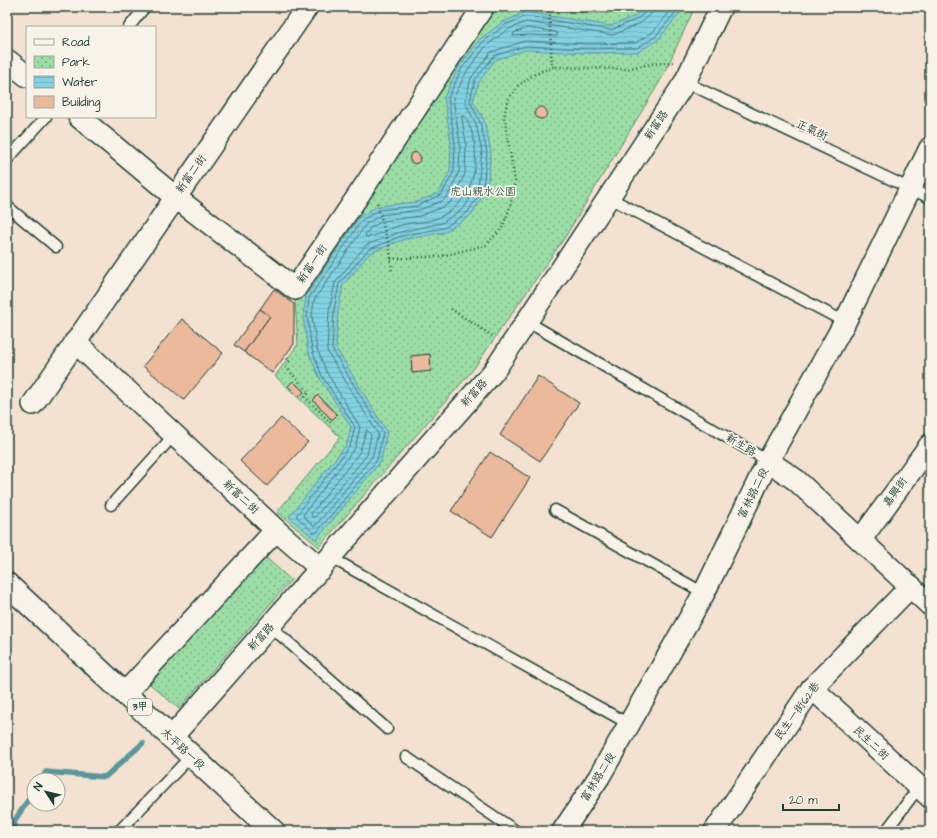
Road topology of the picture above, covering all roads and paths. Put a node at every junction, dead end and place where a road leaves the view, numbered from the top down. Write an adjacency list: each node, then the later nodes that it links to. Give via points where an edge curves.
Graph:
1 (145, 7): 6 (lane)
2 (307, 7): 18 (street, 新富二街)
3 (483, 7): 18 (street, 新富一街, via 295,289)
4 (721, 7): 8 (street, 新富路)
5 (549, 9): 9 (path)
6 (130, 26)
7 (7, 60): 10 (street)
8 (695, 60): 9 (path, via 625,69); 11 (street, 新富路)
9 (552, 67): 23 (path, via 533,75 518,86 508,100 504,116 515,181 510,207 502,228 486,244 474,248 442,256)
10 (26, 75)
11 (685, 82): 16 (lane, 正氣街); 17 (street, 新富路)
12 (45, 118): 15 (lane)
13 (79, 118): 18 (street, 新富一街)
14 (930, 148): 16 (street, 富林路二段)
15 (7, 160)
16 (910, 189): 20 (lane, 正氣街); 27 (street, 富林路二段)
17 (608, 197): 26 (street, 新富路); 27 (lane)
18 (174, 198): 28 (street, 新富二街)
19 (376, 198): 23 (path)
20 (930, 198)
21 (7, 206): 22 (lane)
22 (56, 247)
23 (391, 260): 24 (path)
24 (392, 273)
25 (451, 309): 29 (path)
26 (526, 321): 29 (street, 新富路); 35 (lane, 新生路)
27 (845, 322): 35 (street, 富林路二段)
28 (75, 342): 31 (street, 新富二街); 33 (street, 新富二街)
29 (509, 348): 40 (street, 新富路, via 494,370)
30 (285, 355): 32 (path, via 290,360 285,366 309,393 305,397)
31 (32, 404)
32 (332, 424)
33 (174, 435): 36 (lane); 38 (street, 新富二街)
34 (930, 445): 39 (street, 嘉興街)
35 (768, 461): 39 (street, 新生路, via 796,480); 43 (street, 富林路二段)
36 (111, 505)
37 (555, 510): 43 (lane)
38 (276, 530): 40 (street, 新富二街); 47 (street)
39 (861, 539): 42 (street, 新生路)
40 (326, 563): 45 (street, 新富路); 48 (lane)
41 (7, 584): 47 (main road, 太平路一段 / 3甲)
42 (911, 586): 44 (street, 新生路); 46 (street, 民生一街62巷)
43 (704, 593): 48 (street, 富林路二段)
44 (930, 605)
45 (270, 626): 49 (lane); 50 (street, 新富路)
46 (812, 688): 53 (street, 民生二街); 58 (street, 民生一街62巷)
47 (126, 692): 50 (main road, 太平路一段 / 3甲)
48 (629, 724): 57 (street, 富林路二段, via 599,777)
49 (387, 729)
50 (171, 738): 51 (main road, 太平路一段 / 3甲)
51 (191, 756): 54 (lane); 55 (main road, 太平路一段 / 3甲)
52 (406, 757): 56 (lane)
53 (925, 792): 59 (lane)
54 (118, 831)
55 (273, 831)
56 (516, 831)
57 (563, 831)
58 (715, 831)
59 (886, 831)

